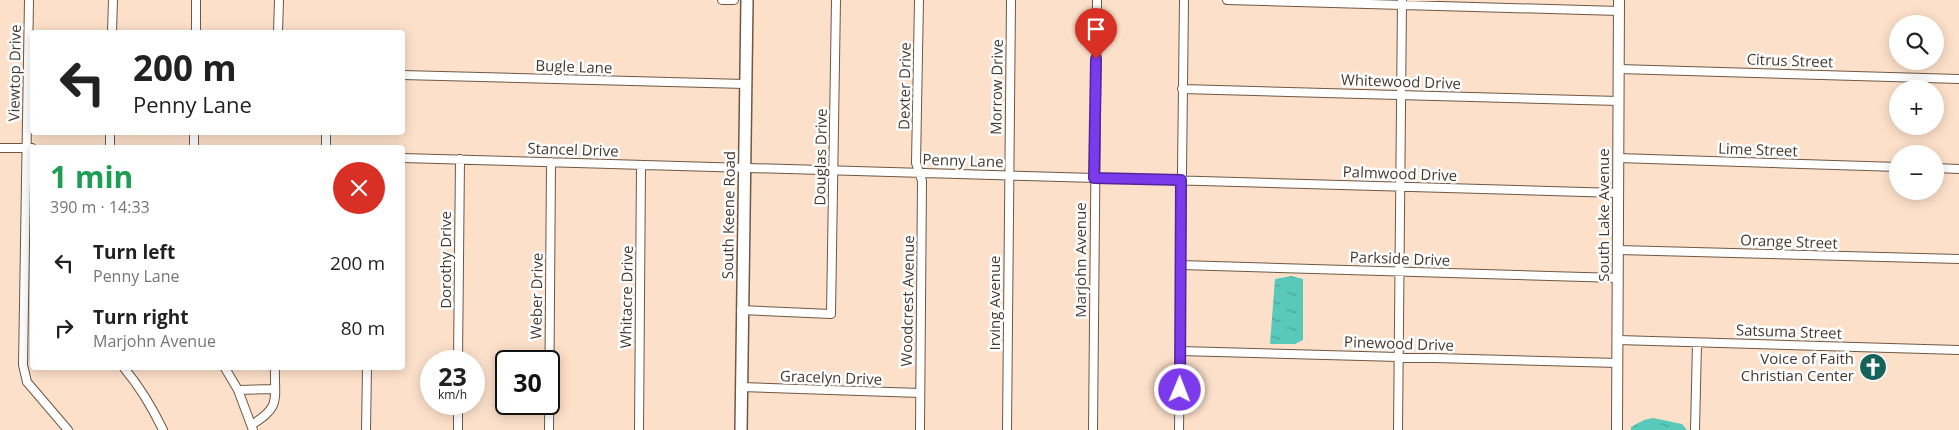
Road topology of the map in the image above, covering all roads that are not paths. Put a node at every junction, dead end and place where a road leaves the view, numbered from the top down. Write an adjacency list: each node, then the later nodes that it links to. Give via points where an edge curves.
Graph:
1 (29, 0): 28 (street, Viewtop Drive)
2 (113, 0): 17 (street)
3 (196, 0): 18 (street)
4 (279, 0): 19 (street)
5 (722, 0): 6 (street)
6 (734, 0)
7 (747, 0): 23 (main road, South Keene Road)
8 (836, 0): 38 (street, Douglas Drive)
9 (919, 0): 39 (street, Dexter Drive, via 916,163)
10 (1011, 0): 40 (street, Morrow Drive)
11 (1097, 0): 41 (street, Marjohn Avenue)
12 (1184, 0): 24 (street)
13 (1227, 0): 15 (street)
14 (1619, 0): 16 (street, South Lake Avenue)
15 (1402, 3): 16 (street); 25 (street)
16 (1619, 11): 20 (street, South Lake Avenue)
17 (112, 30)
18 (196, 30)
19 (278, 30)
20 (1619, 69): 22 (street, Citrus Street); 26 (street, South Lake Avenue)
21 (405, 75): 23 (street, Bugle Lane)
22 (1959, 79)
23 (745, 84): 35 (main road, South Keene Road)
24 (1182, 89): 25 (street, Whitewood Drive); 42 (street)
25 (1401, 95): 26 (street, Whitewood Drive); 43 (street)
26 (1619, 101): 30 (street, South Lake Avenue)
27 (0, 148): 28 (street)
28 (30, 148): 68 (street, Viewtop Drive, via 23,365 27,382)
29 (405, 158): 31 (street, Stancel Drive)
30 (1618, 158): 34 (street, Lime Street); 44 (street, South Lake Avenue)
31 (460, 159): 32 (street, Stancel Drive); 53 (street, Dorothy Drive)
32 (551, 162): 33 (street, Stancel Drive); 72 (street, Weber Drive)
33 (641, 165): 35 (street, Stancel Drive); 73 (street, Whitacre Drive)
34 (1889, 167)
35 (743, 168): 38 (street, Penny Lane); 50 (main road, South Keene Road)
36 (1944, 168): 37 (street)
37 (1959, 169)
38 (833, 170): 39 (street, Penny Lane); 50 (street, Douglas Drive, via 831,314)
39 (919, 172): 40 (street, Penny Lane); 65 (street, Woodcrest Avenue, via 922,181)
40 (1008, 175): 41 (street, Penny Lane); 76 (street, Irving Avenue)
41 (1094, 178): 42 (street, Penny Lane); 77 (street, Marjohn Avenue)
42 (1181, 180): 43 (street, Palmwood Drive); 47 (street)
43 (1400, 187): 44 (street, Palmwood Drive); 48 (street)
44 (1618, 193): 45 (street, South Lake Avenue)
45 (1618, 250): 46 (street, Orange Street); 49 (street, South Lake Avenue)
46 (1959, 259)
47 (1181, 265): 48 (street, Parkside Drive); 55 (street)
48 (1399, 272): 49 (street, Parkside Drive); 56 (street)
49 (1618, 278): 51 (street, South Lake Avenue)
50 (741, 310): 62 (main road, South Keene Road)
51 (1618, 340): 52 (street, Satsuma Street); 57 (street, South Lake Avenue)
52 (1697, 343): 54 (street, Satsuma Street); 81 (street)
53 (458, 350)
54 (1959, 350)
55 (1180, 351): 56 (street, Pinewood Drive); 78 (street)
56 (1398, 357): 57 (street, Pinewood Drive); 79 (street)
57 (1618, 363): 80 (street, South Lake Avenue)
58 (126, 370): 69 (street, via 144,394)
59 (226, 370): 64 (street)
60 (275, 370): 63 (street)
61 (367, 370): 70 (street)
62 (741, 387): 65 (street, Gracelyn Drive); 74 (main road, South Keene Road)
63 (274, 389): 64 (street); 67 (street, via 271,411)
64 (238, 390): 67 (street)
65 (920, 393): 75 (street, Woodcrest Avenue)
66 (458, 415): 71 (street)
67 (252, 427)
68 (68, 430)
69 (163, 430)
70 (366, 430)
71 (458, 430)
72 (549, 430)
73 (639, 430)
74 (741, 430)
75 (920, 430)
76 (1007, 430)
77 (1093, 430)
78 (1179, 430)
79 (1398, 430)
80 (1617, 430)
81 (1695, 430)

